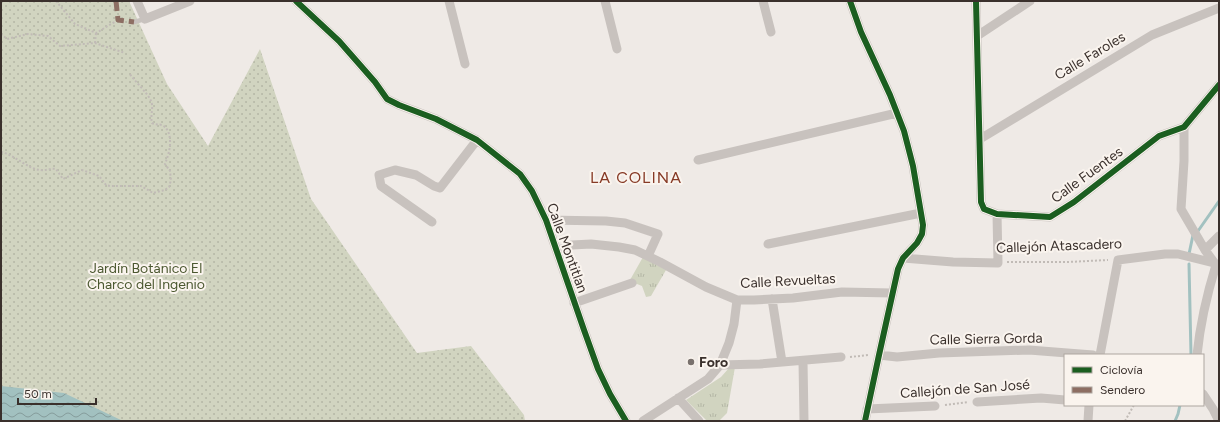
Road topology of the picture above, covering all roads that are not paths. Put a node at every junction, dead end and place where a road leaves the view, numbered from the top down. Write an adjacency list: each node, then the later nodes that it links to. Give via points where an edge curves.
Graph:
1 (137, 1): 11 (street)
2 (190, 1): 11 (street)
3 (296, 1): 21 (street, Calle Montitlan, via 339,41 375,82 387,100 436,119)
4 (449, 1): 16 (street)
5 (605, 1): 15 (street)
6 (763, 1): 13 (street)
7 (850, 1): 18 (street)
8 (976, 1): 14 (street, Calle Fuentes)
9 (1030, 1): 14 (street)
10 (1219, 8): 20 (street, Calle Faroles, via 1152,35)
11 (145, 19): 12 (lane)
12 (134, 22)
13 (771, 32)
14 (977, 36): 20 (street, Calle Fuentes)
15 (618, 48)
16 (465, 64)
17 (1219, 86): 19 (street, Calle Fuentes)
18 (897, 113): 22 (street); 23 (street, via 913,166)
19 (1184, 127): 24 (street, Calle Fuentes, via 1160,136 1074,202 1050,217); 29 (street, via 1181,209)
20 (980, 139): 24 (street, Calle Fuentes, via 981,202 984,209)
21 (477, 140): 25 (street, Calle Montitlan, via 520,174 532,191); 26 (street, via 440,188 416,175 395,170 379,175 381,186)
22 (698, 160)
23 (921, 213): 28 (street); 32 (street, via 922,234)
24 (998, 214): 32 (street, Callejón Atascadero, via 998,262)
25 (546, 220): 30 (street, Calle Montitlan); 31 (street, via 619,222 658,234)
26 (432, 222)
27 (1219, 236): 29 (street)
28 (768, 244)
29 (1205, 250): 33 (street)
30 (557, 251): 31 (street, Calle Revueltas, via 572,245 590,244 634,250); 38 (street, Calle Montitlan)
31 (648, 256): 37 (street, Calle Revueltas, via 706,287)
32 (903, 258): 35 (street)
33 (1216, 266): 40 (street, Callejón Atascadero, via 1178,254 1118,260); 41 (street, via 1208,289)
34 (632, 283): 38 (street)
35 (892, 293): 36 (street, Calle Revueltas, via 842,292); 42 (street)
36 (772, 299): 37 (street, Calle Revueltas); 45 (street)
37 (737, 300): 46 (street, via 734,324)
38 (574, 303): 54 (street, Calle Montitlan, via 598,369)
39 (1081, 354): 42 (street, Calle Sierra Gorda, via 1029,350 897,357)
40 (1100, 354)
41 (1197, 354)
42 (879, 355): 53 (street)
43 (841, 357): 44 (street)
44 (803, 361): 45 (street); 57 (street)
45 (782, 362): 46 (street)
46 (720, 365): 48 (street, via 708,379)
47 (1204, 396): 60 (street)
48 (678, 398): 55 (street); 56 (street)
49 (1064, 400): 50 (street, Callejón de San José, via 1041,398)
50 (977, 402)
51 (935, 406): 53 (street, Callejón de San José)
52 (1089, 406): 59 (street)
53 (867, 409): 58 (street)
54 (626, 421)
55 (643, 421)
56 (699, 421)
57 (804, 421)
58 (865, 421)
59 (1088, 421)
60 (1219, 421)

